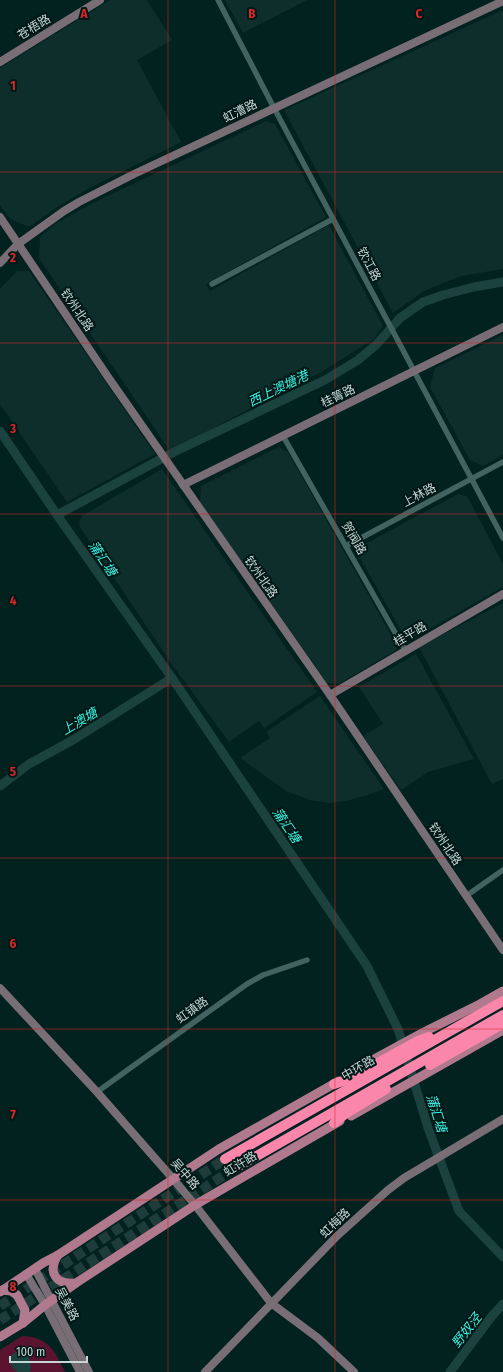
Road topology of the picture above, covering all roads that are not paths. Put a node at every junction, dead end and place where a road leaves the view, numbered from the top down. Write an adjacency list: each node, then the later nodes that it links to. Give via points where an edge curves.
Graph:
1 (100, 0): 4 (street, 苍梧路)
2 (218, 0): 5 (street, 钦江路)
3 (503, 1): 5 (street, 虹漕路)
4 (0, 62)
5 (274, 108): 7 (street, 钦江路); 8 (street, 虹漕路, via 79,202)
6 (0, 218): 8 (street, 钦州北路)
7 (333, 219): 10 (street); 12 (street, 钦江路)
8 (18, 244): 9 (street, 虹漕路); 16 (street, 钦州北路)
9 (0, 263)
10 (212, 284)
11 (503, 327): 12 (street, 桂箐路)
12 (414, 371): 13 (street, 桂箐路); 15 (street, 钦江路)
13 (283, 436): 16 (street, 桂箐路); 18 (street, 贺阀路)
14 (503, 462): 15 (street, 上林路)
15 (472, 480): 17 (street, 钦江路); 18 (street, 上林路)
16 (183, 485): 21 (street, 钦州北路)
17 (503, 538)
18 (346, 546): 20 (street, 贺阀路)
19 (503, 594): 20 (street, 桂平路)
20 (405, 650): 21 (street, 桂平路)
21 (330, 695): 23 (street, 钦州北路)
22 (503, 870): 23 (street)
23 (466, 896): 24 (street, 钦州北路)
24 (503, 950)
25 (307, 960): 37 (street, 虹镇路, via 263,975 247,984)
26 (0, 988): 37 (street, 吴中路)
27 (503, 991): 32 (main road)
28 (503, 1001): 32 (highway, 中环路)
29 (503, 1015): 34 (highway)
30 (503, 1020): 34 (highway, via 499,1026)
31 (503, 1030): 34 (main road)
32 (418, 1042): 33 (highway, 中环路)
33 (390, 1058): 36 (highway); 40 (highway, 中环路)
34 (426, 1066): 35 (highway)
35 (398, 1082): 39 (highway, via 344,1114); 41 (highway)
36 (334, 1084): 42 (main road, 虹许路, via 219,1149)
37 (97, 1092): 42 (street, 吴中路)
38 (503, 1119): 50 (street, 虹梅路, via 404,1178 338,1235)
39 (334, 1123): 43 (main road, 虹许路)
40 (225, 1159)
41 (232, 1170)
42 (174, 1180): 43 (street, 吴中路); 44 (main road, 虹许路)
43 (195, 1204): 47 (main road, 虹许路); 50 (street, 吴中路)
44 (58, 1255): 45 (main road, 虹许路); 47 (main road, via 53,1266 55,1276 64,1283)
45 (35, 1269): 46 (main road, 虹许路); 49 (street, 吴美路)
46 (26, 1274): 48 (main road, 虹许路); 49 (street, 吴美路)
47 (76, 1283): 49 (main road, 虹许路)
48 (1, 1291): 51 (main road, via 11,1291 17,1295 25,1310)
49 (49, 1303): 51 (main road, 虹许路); 53 (street, 吴美路); 54 (street, 吴美路)
50 (271, 1303): 55 (street, 虹梅路); 56 (street, 吴中路, via 318,1338)
51 (23, 1323): 52 (main road, 虹许路)
52 (0, 1337)
53 (80, 1372)
54 (89, 1372)
55 (205, 1372)
56 (354, 1372)

